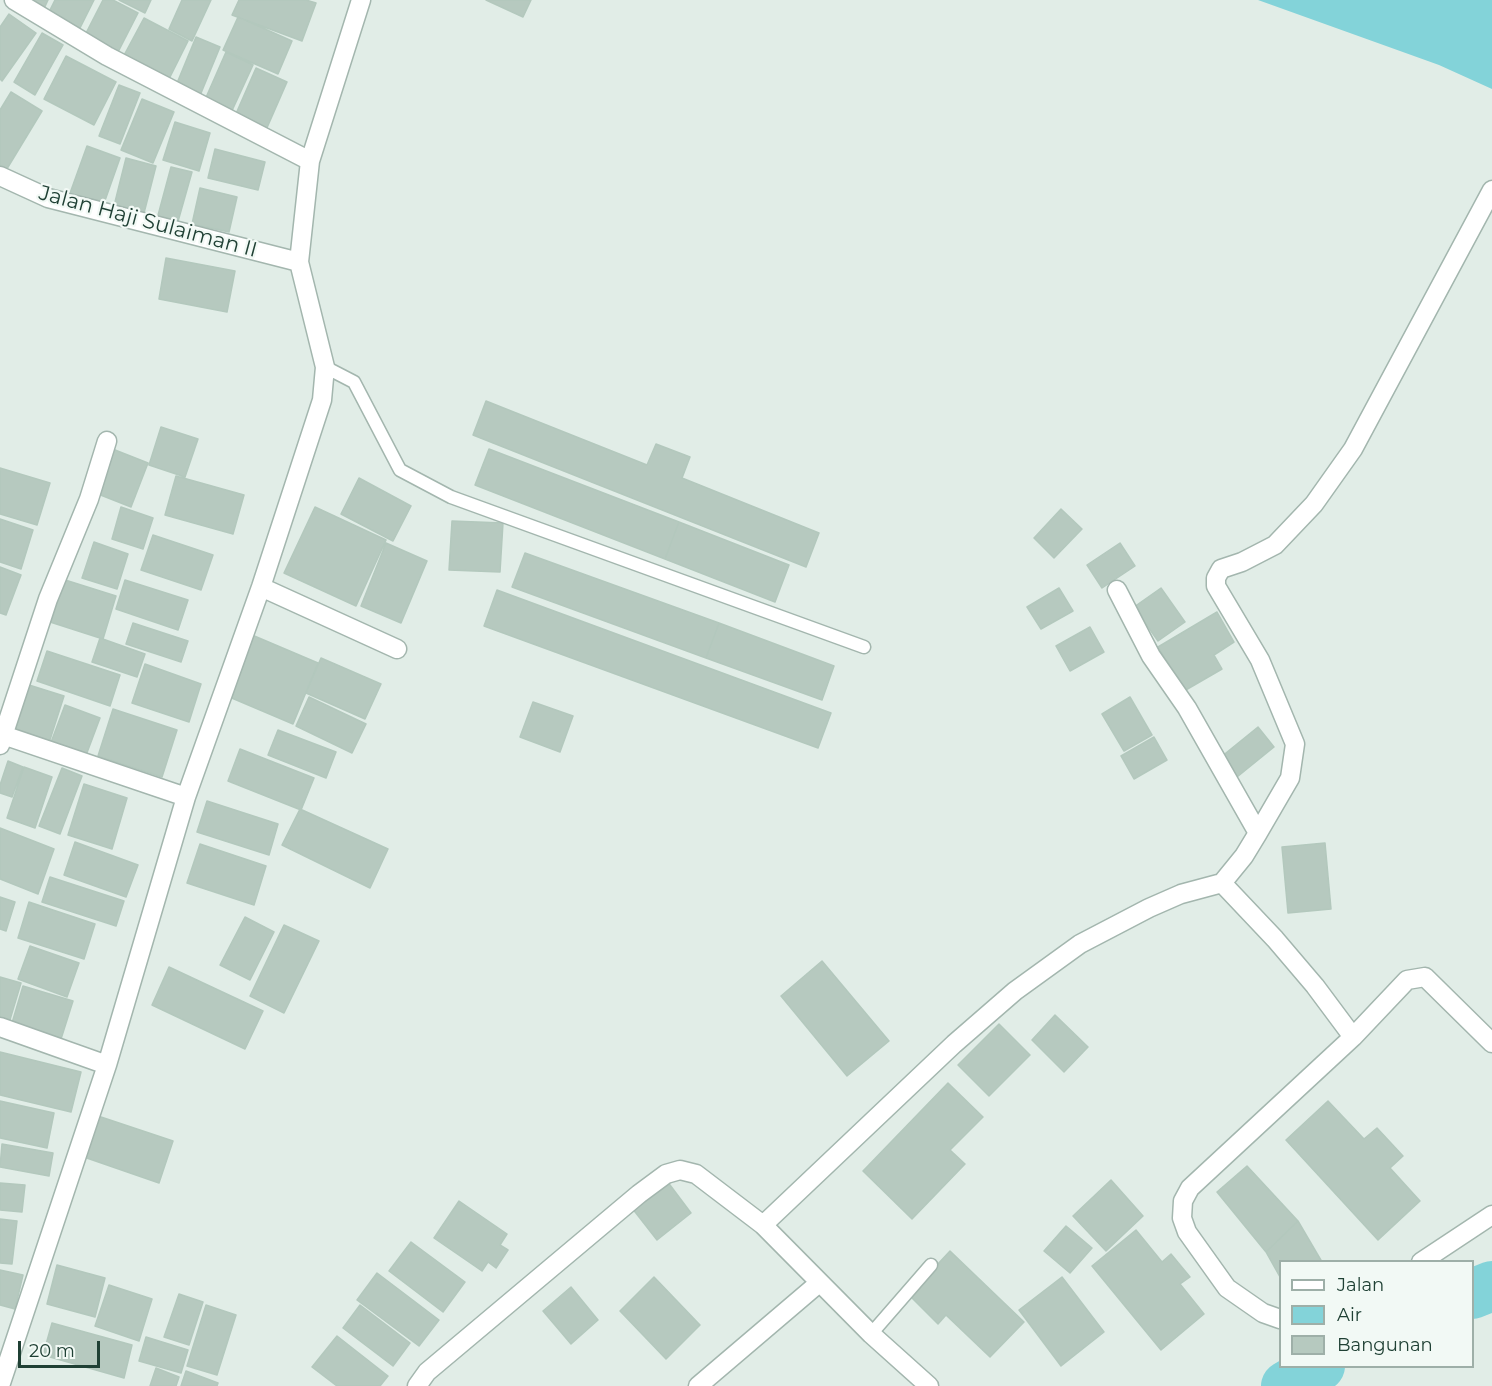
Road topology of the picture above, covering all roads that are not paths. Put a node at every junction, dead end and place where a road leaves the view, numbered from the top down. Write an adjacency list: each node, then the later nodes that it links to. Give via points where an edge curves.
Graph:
1 (14, 0): 3 (street, via 107,56)
2 (361, 0): 3 (street)
3 (310, 161): 6 (street)
4 (0, 176): 6 (street, Jalan Haji Sulaiman II, via 48,198)
5 (1492, 190): 15 (street, via 1353,449 1314,504 1275,545 1217,573 1216,586 1260,660 1295,744 1290,778)
6 (299, 262): 7 (street)
7 (325, 367): 9 (street, via 322,400); 11 (lane, via 354,382 400,470 441,491)
8 (107, 441): 13 (street)
9 (261, 587): 12 (street); 14 (street)
10 (1117, 590): 15 (street, via 1151,656 1187,708)
11 (864, 647)
12 (397, 649)
13 (1, 738): 14 (street)
14 (186, 797): 20 (street)
15 (1258, 833): 16 (street)
16 (1222, 883): 18 (street, via 1315,986); 22 (street, via 1181,894 1129,918 1080,944 1015,991)
17 (0, 1027): 20 (street)
18 (1353, 1037): 19 (street, via 1407,980 1425,977); 26 (street, via 1190,1188 1183,1202 1182,1218 1187,1232 1227,1288 1263,1313)
19 (1492, 1043)
20 (107, 1065): 28 (street)
21 (1492, 1215): 23 (street)
22 (763, 1225): 25 (street); 29 (street, via 696,1174 680,1170 666,1174 427,1372)
23 (1424, 1260)
24 (931, 1265): 27 (lane)
25 (819, 1283): 27 (street); 30 (street)
26 (1279, 1318)
27 (871, 1334): 31 (street)
28 (0, 1386)
29 (417, 1386)
30 (698, 1386)
31 (929, 1386)

